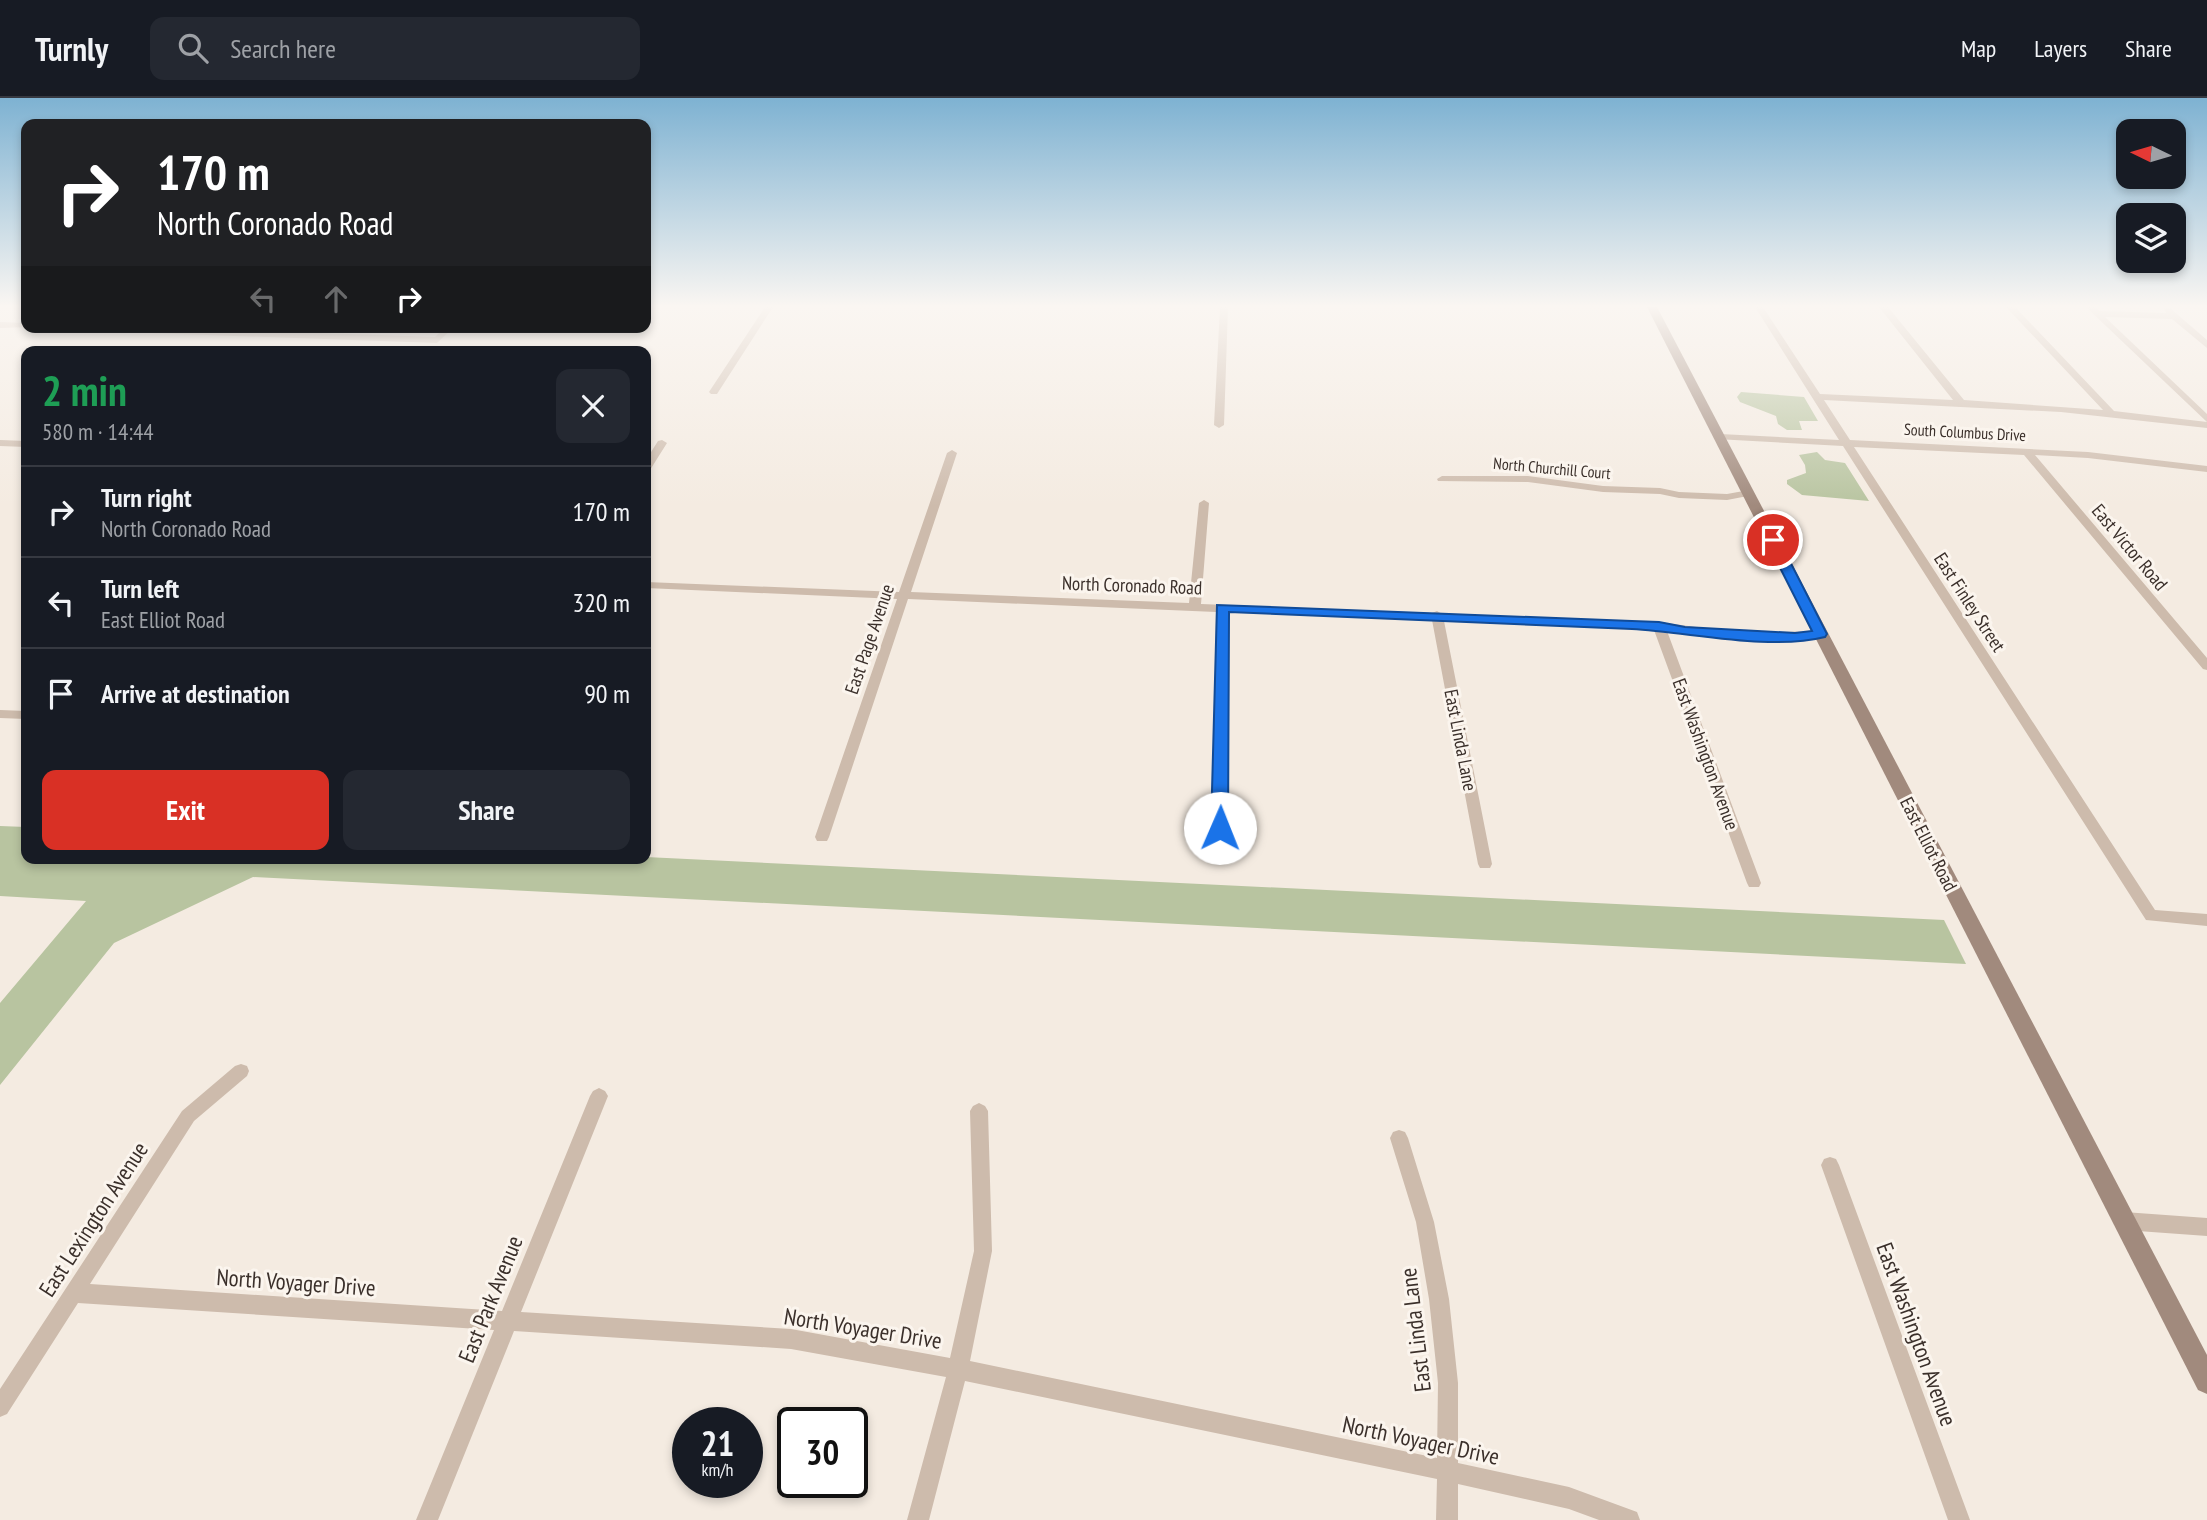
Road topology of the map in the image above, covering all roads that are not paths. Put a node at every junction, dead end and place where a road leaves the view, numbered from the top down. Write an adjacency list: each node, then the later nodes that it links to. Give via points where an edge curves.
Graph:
1 (726, 373): 8 (street)
2 (1221, 373): 13 (street)
3 (1687, 373): 15 (main road, East Elliot Road)
4 (1802, 373): 9 (street, East Finley Street)
5 (1937, 373): 10 (street)
6 (2073, 373): 11 (street)
7 (2160, 373): 12 (street)
8 (714, 392)
9 (1817, 397): 10 (street); 18 (street, East Finley Street)
10 (1960, 402): 11 (street)
11 (2110, 412): 14 (street)
12 (2207, 419)
13 (1219, 425)
14 (2207, 425)
15 (1720, 437): 18 (street, South Columbus Drive); 25 (main road, East Elliot Road)
16 (0, 443): 19 (street)
17 (662, 443): 22 (street)
18 (1846, 443): 20 (street, South Columbus Drive); 41 (street, East Finley Street, via 2151,916)
19 (21, 444)
20 (2026, 451): 23 (street, South Columbus Drive); 34 (street, East Victor Road)
21 (951, 453): 28 (street, East Page Avenue)
22 (651, 460)
23 (2207, 470)
24 (1442, 478): 25 (street, North Churchill Court, via 1528,479 1727,497)
25 (1749, 493): 33 (main road, East Elliot Road)
26 (1203, 503): 29 (street)
27 (651, 585): 28 (street, North Coronado Road)
28 (904, 594): 29 (street, North Coronado Road); 37 (street, East Page Avenue)
29 (1195, 607): 30 (street, North Coronado Road)
30 (1222, 608): 31 (street, North Coronado Road); 38 (street)
31 (1437, 615): 32 (street, North Coronado Road); 39 (street, East Linda Lane)
32 (1659, 626): 33 (street, North Coronado Road, via 1685,632); 40 (street, East Washington Avenue)
33 (1820, 634): 47 (main road, East Elliot Road)
34 (2207, 666)
35 (0, 714): 36 (street)
36 (21, 715)
37 (822, 837)
38 (1219, 856)
39 (1485, 864)
40 (1754, 883)
41 (2207, 920)
42 (240, 1071): 49 (street, East Lexington Avenue, via 188,1116)
43 (598, 1096): 50 (street, East Park Avenue)
44 (979, 1111): 51 (street, via 983,1251)
45 (1399, 1138): 54 (street, East Linda Lane, via 1425,1222 1439,1299 1448,1383)
46 (1830, 1165): 59 (street, East Washington Avenue)
47 (2124, 1221): 48 (street); 52 (main road, East Elliot Road)
48 (2207, 1227)
49 (74, 1293): 50 (street, North Voyager Drive); 53 (street, East Lexington Avenue)
50 (508, 1320): 51 (street, North Voyager Drive, via 791,1339); 55 (street, East Park Avenue)
51 (958, 1369): 54 (street, North Voyager Drive); 56 (street)
52 (2207, 1381)
53 (0, 1406)
54 (1447, 1472): 57 (street, East Linda Lane); 58 (street, North Voyager Drive, via 1569,1497)
55 (427, 1520)
56 (918, 1520)
57 (1447, 1520)
58 (1629, 1520)
59 (1959, 1520)

